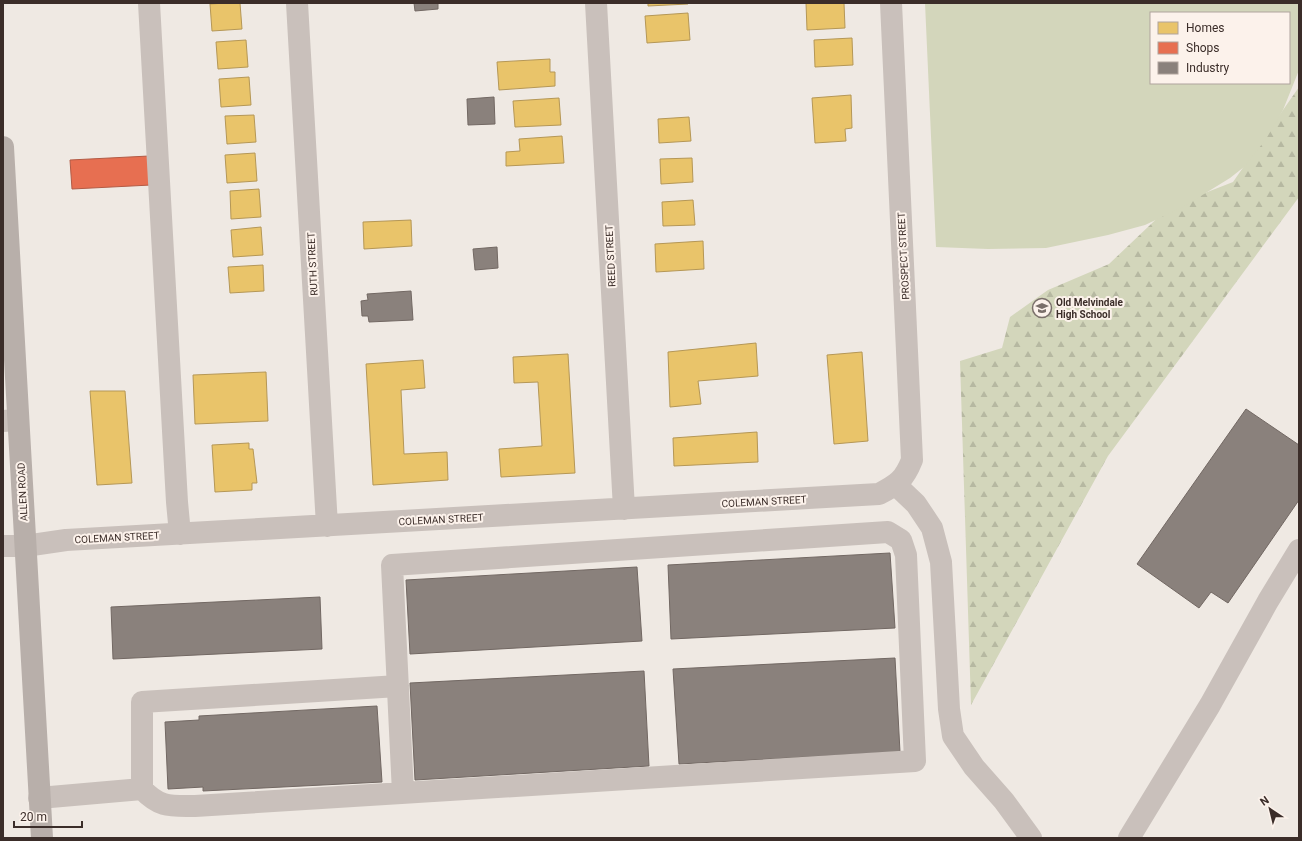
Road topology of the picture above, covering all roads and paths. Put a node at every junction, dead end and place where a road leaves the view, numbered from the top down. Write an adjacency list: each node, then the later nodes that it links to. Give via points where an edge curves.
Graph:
1 (150, 3): 11 (street)
2 (297, 3): 10 (street, RUTH STREET)
3 (596, 3): 9 (street, REED STREET)
4 (891, 3): 8 (street, PROSPECT STREET, via 912,460 906,474)
5 (3, 147): 6 (main road, ALLEN ROAD)
6 (8, 322): 7 (main road, ALLEN ROAD)
7 (11, 421): 13 (main road, ALLEN ROAD)
8 (888, 489): 9 (street, COLEMAN STREET); 20 (street, via 916,504 932,528 941,562 949,709 953,736 974,767 1004,801)
9 (624, 509): 10 (street, COLEMAN STREET)
10 (327, 526): 11 (street, COLEMAN STREET)
11 (180, 534): 13 (street, COLEMAN STREET, via 66,540)
12 (3, 546): 13 (street, COLEMAN STREET)
13 (25, 546): 18 (main road, ALLEN ROAD)
14 (1299, 550): 21 (street, via 1210,705)
15 (398, 686): 16 (street, via 142,702); 17 (street); 17 (street, via 392,564 888,532 901,540 906,555 915,761)
16 (142, 789): 17 (street, via 152,799 169,806); 18 (street)
17 (403, 793)
18 (39, 798): 19 (main road, ALLEN ROAD)
19 (42, 838)
20 (1031, 838)
21 (1129, 838)

